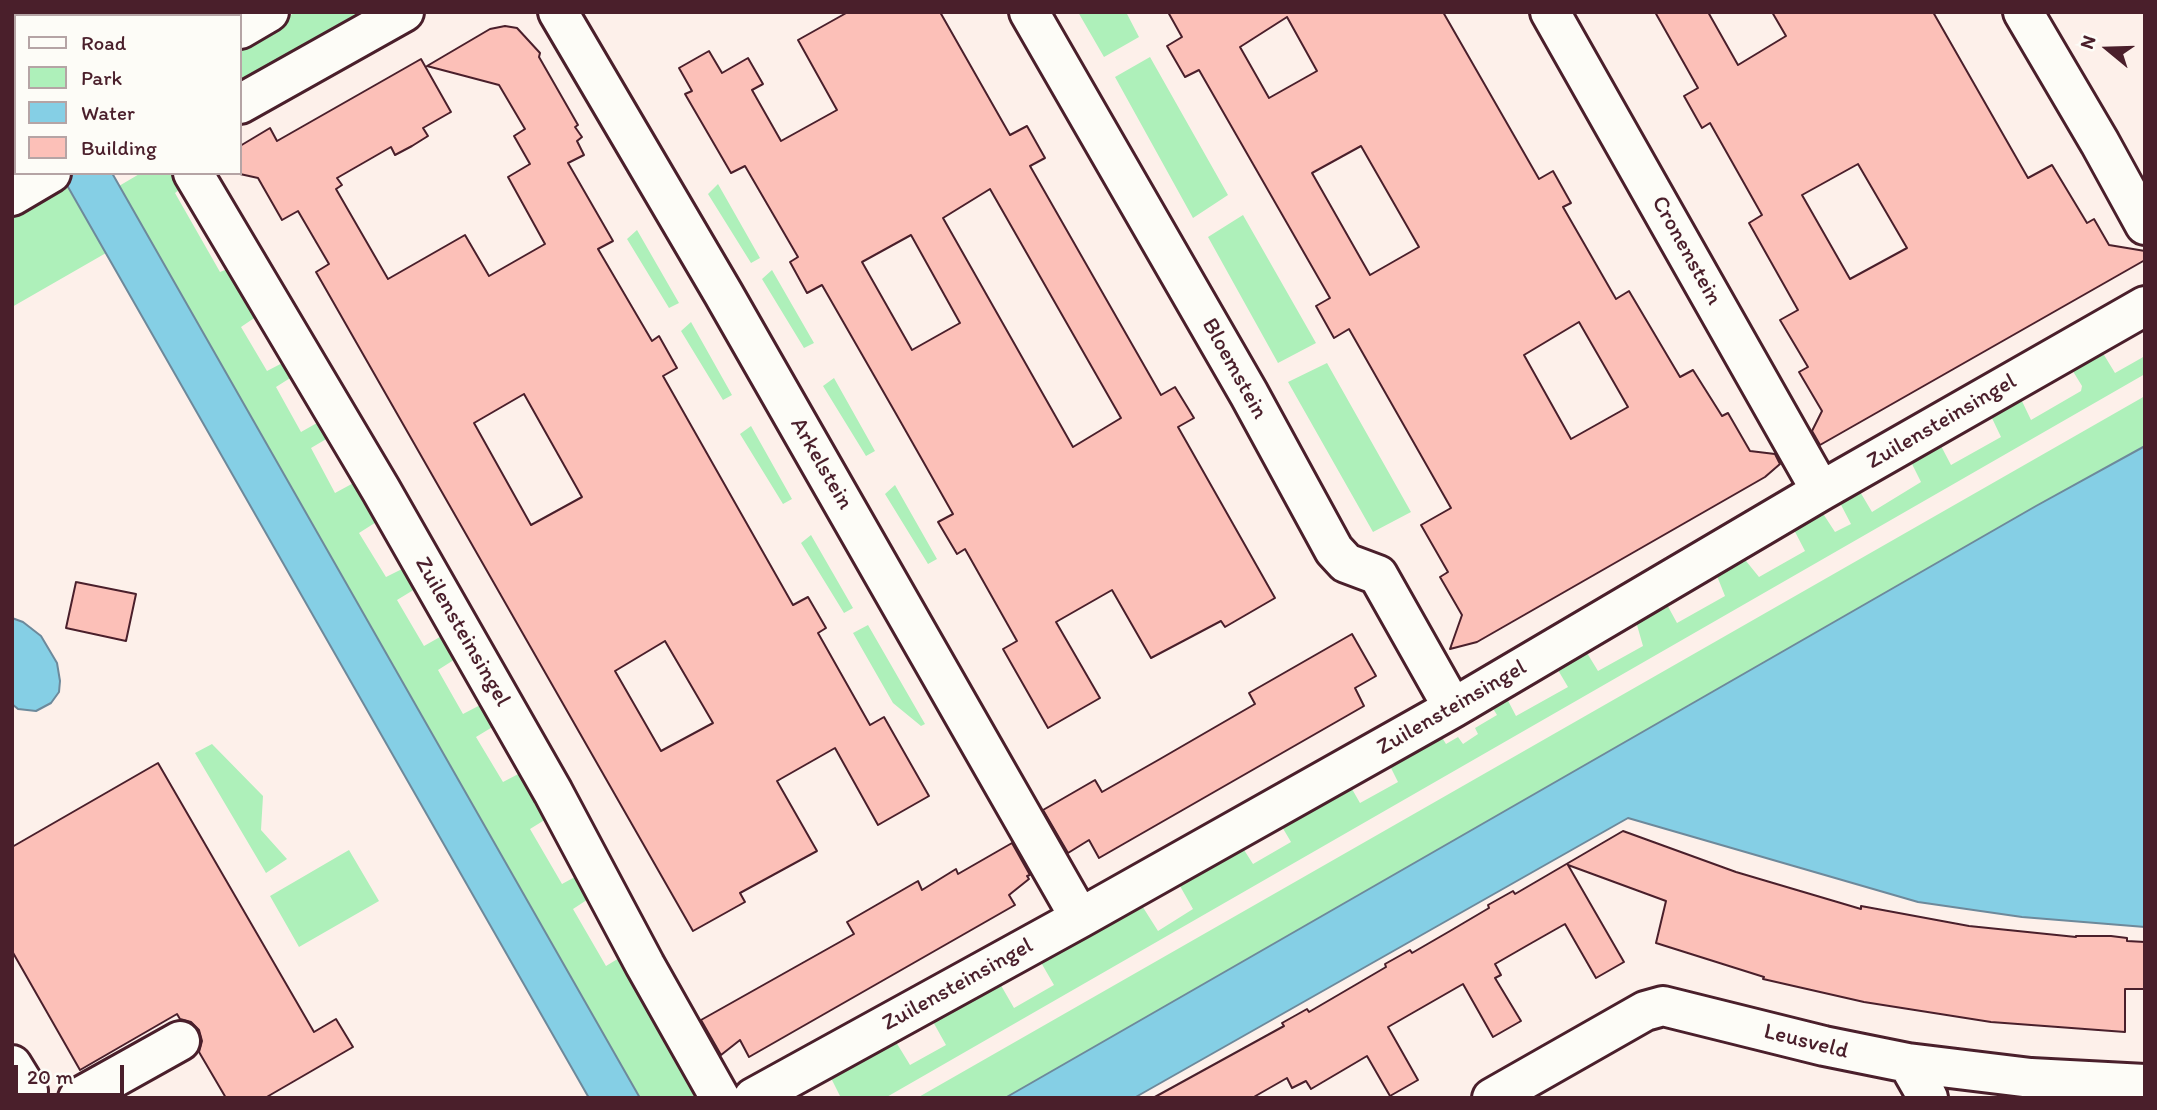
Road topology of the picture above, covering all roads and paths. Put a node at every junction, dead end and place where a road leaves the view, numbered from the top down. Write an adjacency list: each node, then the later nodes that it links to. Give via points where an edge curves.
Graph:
1 (269, 12): 7 (street)
2 (404, 12): 8 (street)
3 (558, 12): 16 (street, Arkelstein)
4 (1029, 12): 15 (street, Bloemstein, via 1334,550 1346,563 1378,575)
5 (1549, 12): 14 (street, Cronenstein)
6 (2023, 12): 12 (street)
7 (242, 28)
8 (242, 103)
9 (47, 175): 11 (street)
10 (194, 175): 22 (street, Zuilensteinsingel, via 553,792)
11 (12, 196)
12 (2145, 225)
13 (2145, 306): 14 (street, Zuilensteinsingel)
14 (1821, 491): 15 (street, Zuilensteinsingel)
15 (1453, 708): 16 (street, Zuilensteinsingel)
16 (1080, 918): 23 (street, Zuilensteinsingel)
17 (180, 1041): 21 (street)
18 (1908, 1063): 19 (street, Leusveld); 24 (street, Leusveld, via 1663,1006 1645,1011); 25 (street)
19 (1966, 1084): 20 (street, Leusveld, via 2031,1077)
20 (2145, 1084)
21 (78, 1098)
22 (719, 1098)
23 (753, 1098)
24 (1492, 1098)
25 (1927, 1098)

